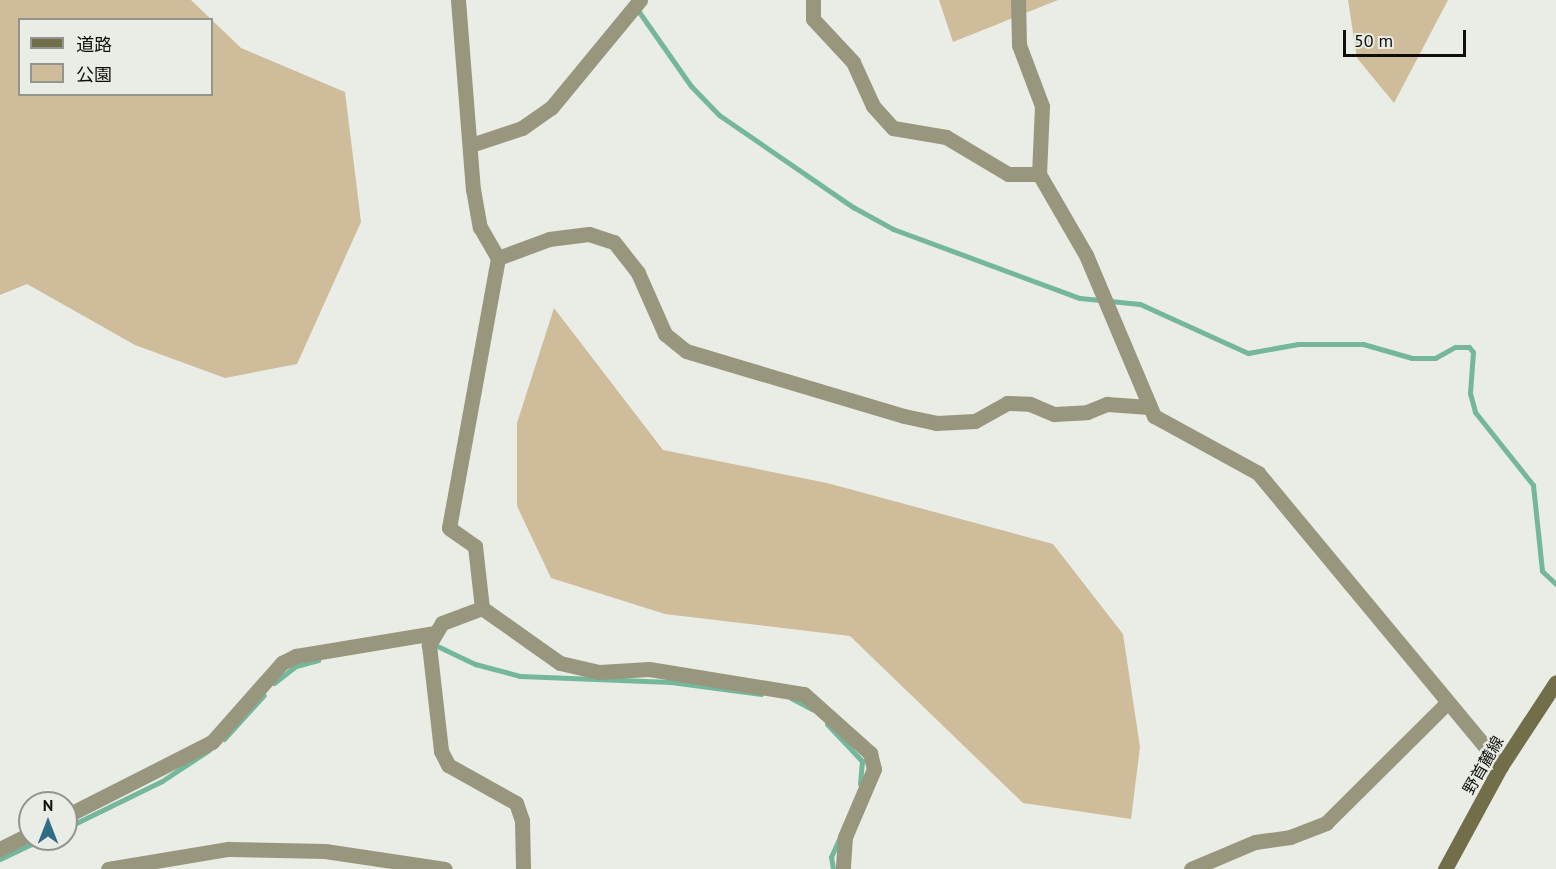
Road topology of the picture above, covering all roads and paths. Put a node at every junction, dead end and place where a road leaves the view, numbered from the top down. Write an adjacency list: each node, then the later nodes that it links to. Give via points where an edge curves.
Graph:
1 (458, 0): 5 (street, via 462,93)
2 (640, 0): 5 (street, via 551,108 522,128)
3 (813, 0): 6 (street, via 813,19 853,62 873,106 893,128 946,137 1008,174)
4 (1018, 0): 6 (street, via 1019,45 1042,106)
5 (471, 145): 7 (street, via 480,227)
6 (1039, 174): 8 (street, via 1086,255)
7 (498, 258): 8 (street, via 549,239 589,234 614,242 638,273 665,334 686,351 904,416 936,423 975,421 1007,403 1030,404 1054,414 1087,412 1107,404); 9 (street, via 448,528 475,546)
8 (1149, 407): 12 (street, via 1154,416 1258,473)
9 (482, 608): 10 (street, via 442,623); 20 (street, via 560,663 599,672 649,669 804,694 870,753 874,769 845,837)
10 (435, 633): 14 (street, via 296,656 282,663 212,742); 19 (street, via 429,645 441,751 448,765 516,803 522,820)
11 (1556, 682): 13 (main road, 野首麓線)
12 (1447, 703): 13 (street); 21 (street, via 1326,823 1290,837 1255,842)
13 (1501, 766): 22 (main road, 野首麓線)
14 (78, 810)
15 (18, 840): 16 (street)
16 (0, 849)
17 (108, 869): 18 (street, via 228,849 325,851)
18 (445, 869)
19 (523, 869)
20 (843, 869)
21 (1191, 869)
22 (1444, 869)

